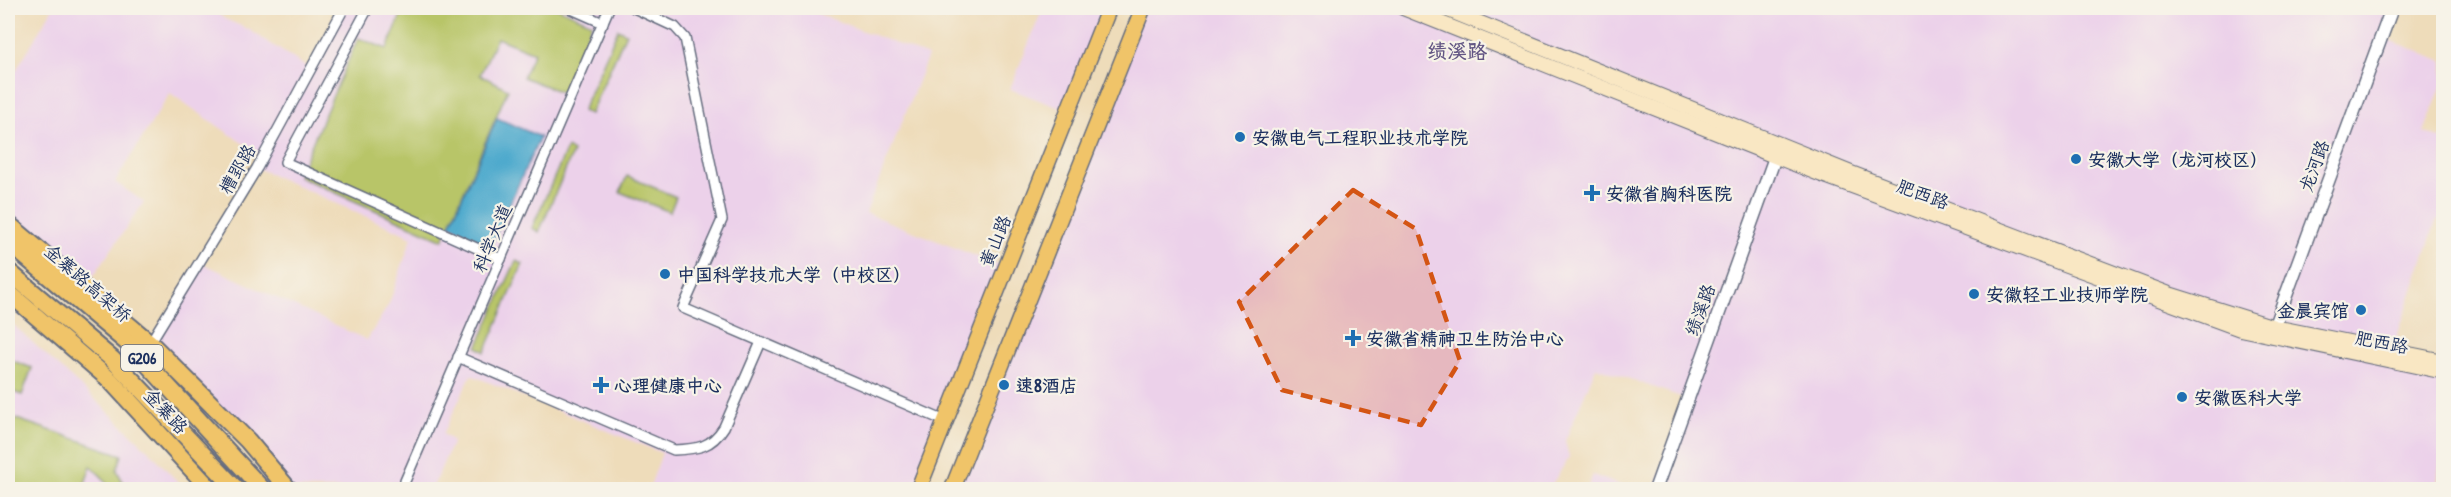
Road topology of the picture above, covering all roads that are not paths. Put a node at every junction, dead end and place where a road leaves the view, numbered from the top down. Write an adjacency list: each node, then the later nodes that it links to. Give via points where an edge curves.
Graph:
1 (344, 8): 20 (street, 槽郢路, via 257,168)
2 (368, 8): 15 (street, via 285,162)
3 (569, 8): 11 (street)
4 (609, 8): 11 (street, 科学大道)
5 (634, 8): 19 (street, via 675,27 685,38 722,220 683,308)
6 (1109, 8): 24 (main road, 黄山路)
7 (1143, 8): 31 (main road)
8 (1403, 8): 12 (main road, 肥西路)
9 (1443, 8): 12 (main road, 肥西路)
10 (2392, 8): 18 (street, 龙河路)
11 (603, 23): 15 (street, 科学大道)
12 (1777, 150): 18 (main road, 肥西路, via 2194,313); 32 (street, 绩溪路)
13 (8, 224): 20 (highway)
14 (8, 242): 28 (highway, 金寨路高架桥 / G206, via 130,345)
15 (501, 258): 21 (street, 科学大道)
16 (8, 271): 27 (highway, via 112,359)
17 (8, 292): 26 (highway, 金寨路, via 110,380)
18 (2272, 332): 22 (main road, 肥西路); 23 (main road, 肥西路)
19 (761, 342): 21 (street, via 724,427 717,438 701,449 674,450); 24 (street)
20 (150, 343): 29 (highway, via 248,441)
21 (458, 357): 25 (street, 科学大道)
22 (2444, 361)
23 (2444, 372)
24 (945, 421): 30 (main road, 黄山路)
25 (405, 482)
26 (211, 489)
27 (237, 489)
28 (263, 489)
29 (289, 489)
30 (918, 489)
31 (952, 489)
32 (1655, 489)

